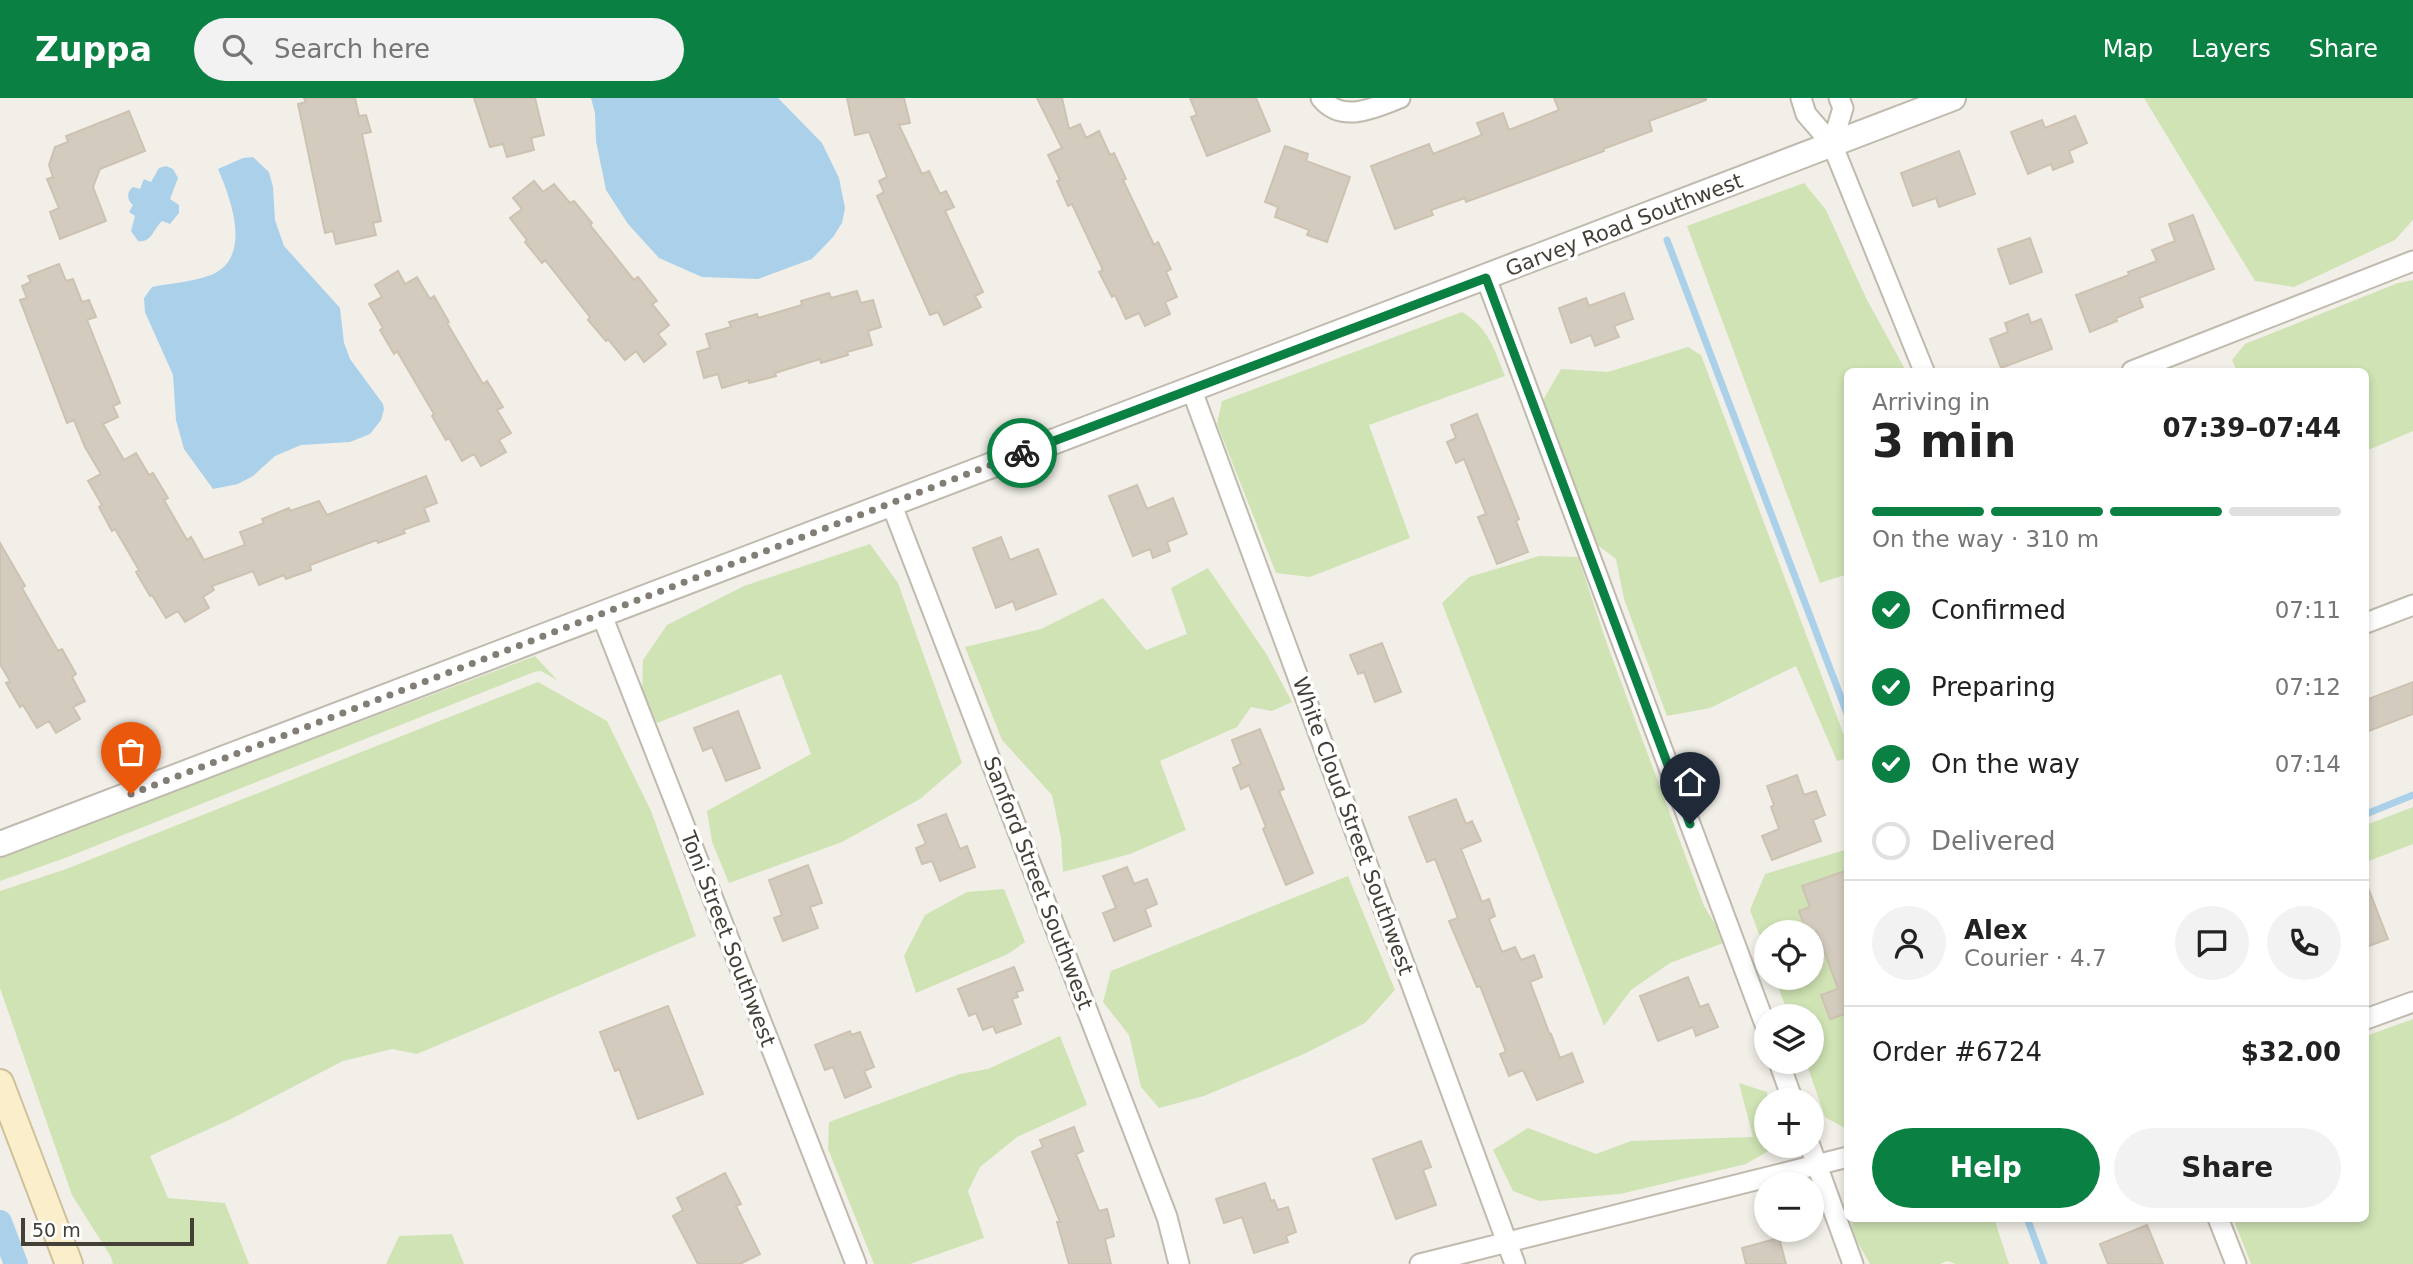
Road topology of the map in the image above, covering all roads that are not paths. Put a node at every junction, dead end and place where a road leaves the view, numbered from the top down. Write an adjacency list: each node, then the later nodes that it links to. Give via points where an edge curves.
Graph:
1 (1400, 98): 5 (street, via 1349,114)
2 (1801, 98): 6 (street, via 1806,114)
3 (1839, 98): 6 (street, via 1843,108)
4 (1953, 98): 6 (street, Garvey Road Southwest)
5 (1324, 102)
6 (1832, 144): 8 (street, Garvey Road Southwest); 9 (street)
7 (2413, 261): 10 (street)
8 (1486, 278): 11 (street, Garvey Road Southwest); 18 (street)
9 (1923, 368)
10 (2140, 368)
11 (1191, 388): 12 (street, Garvey Road Southwest); 25 (street, White Cloud Street Southwest)
12 (891, 503): 14 (street, Garvey Road Southwest); 28 (street, Sanford Street Southwest, via 1167,1217)
13 (2413, 606): 15 (street)
14 (601, 613): 16 (street, Garvey Road Southwest); 27 (street, Toni Street Southwest)
15 (2369, 622)
16 (0, 844)
17 (2413, 1002): 19 (street)
18 (1757, 1004)
19 (2369, 1018)
20 (0, 1083): 26 (main road)
21 (1814, 1158): 23 (street)
22 (1844, 1158): 23 (street)
23 (1817, 1165): 25 (street); 31 (street)
24 (2220, 1222): 32 (street)
25 (1507, 1243): 29 (street); 30 (street, White Cloud Street Southwest)
26 (69, 1264)
27 (856, 1264)
28 (1179, 1264)
29 (1420, 1264)
30 (1515, 1264)
31 (1853, 1264)
32 (2236, 1264)

